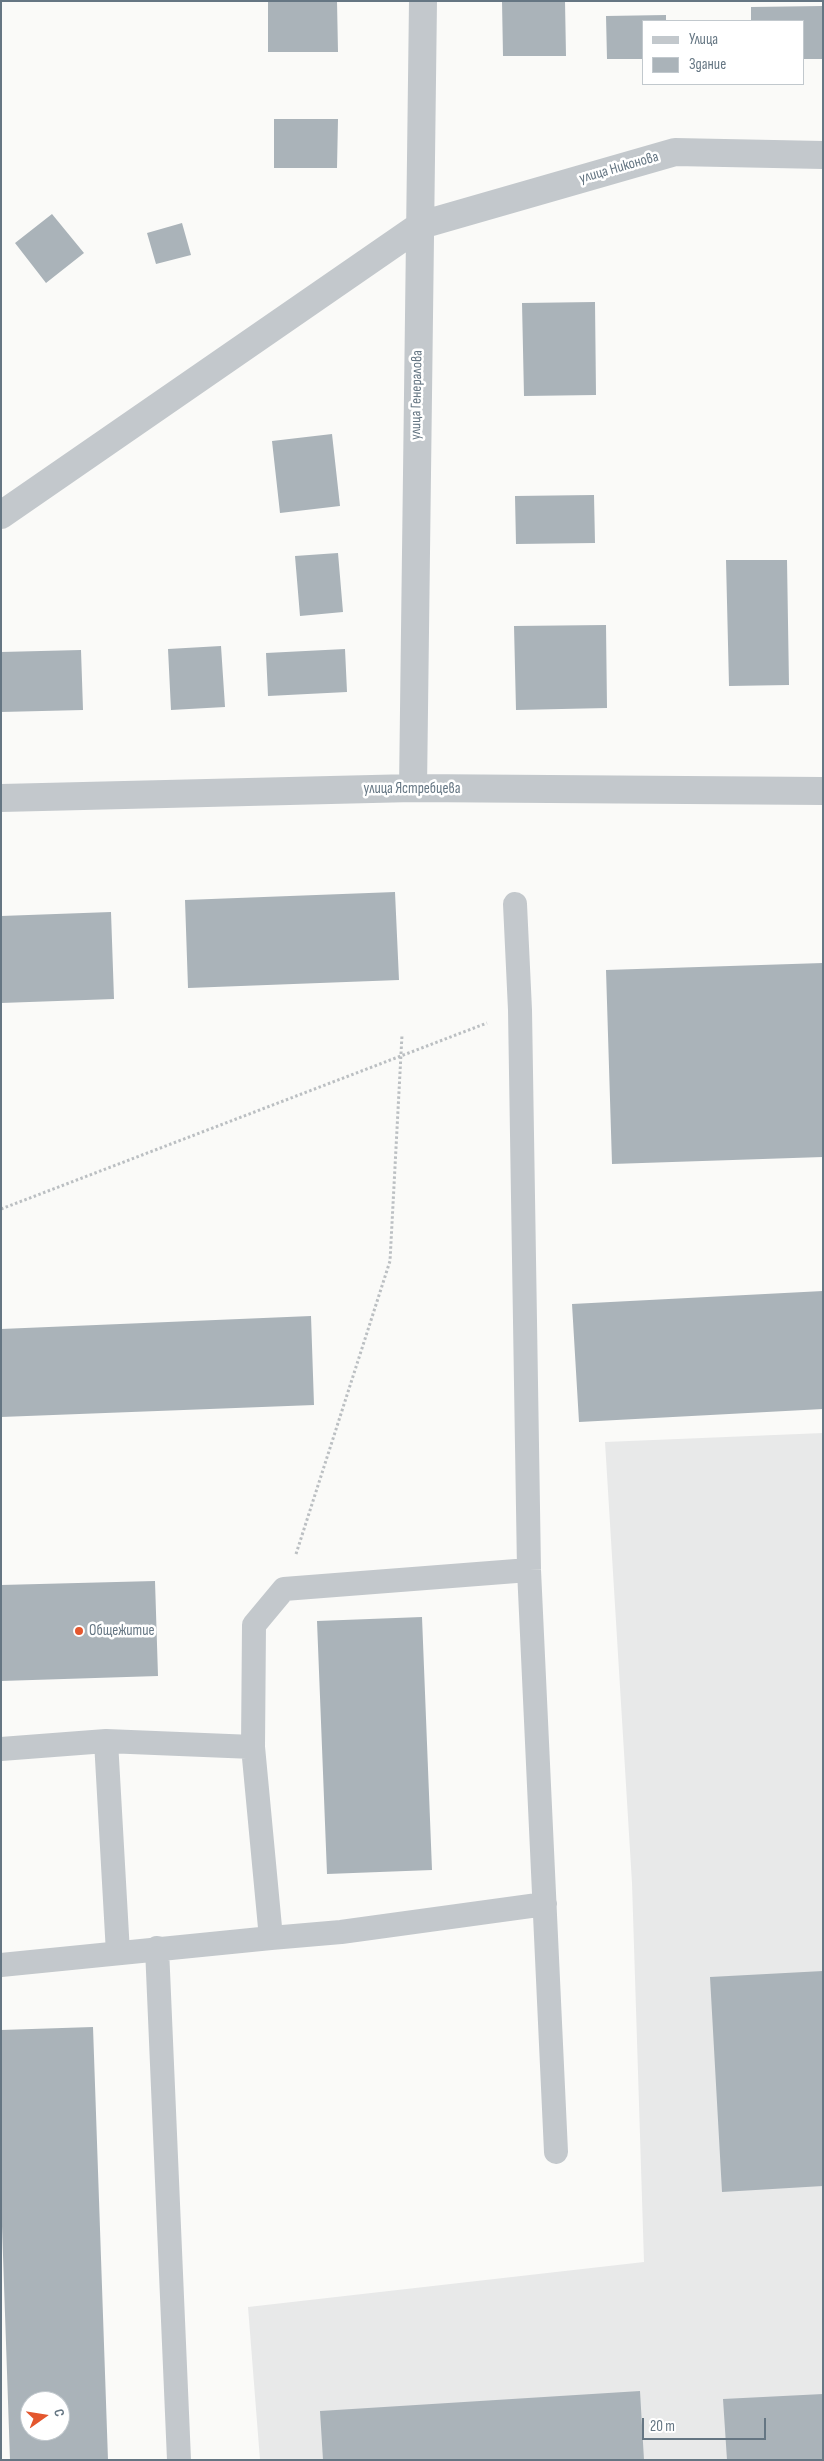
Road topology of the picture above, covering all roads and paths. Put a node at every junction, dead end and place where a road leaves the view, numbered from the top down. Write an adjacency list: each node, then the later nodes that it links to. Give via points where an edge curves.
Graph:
1 (423, 1): 3 (street, улица Генералова)
2 (823, 155): 3 (street, улица Никонова, via 675,152)
3 (421, 224): 4 (street, улица Никонова); 5 (street, улица Генералова)
4 (1, 515)
5 (413, 788): 6 (street, улица Ястребцева); 7 (street, улица Ястребцева)
6 (823, 791)
7 (1, 798)
8 (515, 904): 9 (lane)
9 (520, 1010): 11 (path); 13 (lane)
10 (402, 1035): 11 (path)
11 (401, 1055): 12 (path); 14 (path, via 390,1261)
12 (1, 1209)
13 (528, 1570): 14 (lane); 18 (lane)
14 (284, 1590): 16 (lane, via 254,1625)
15 (106, 1741): 16 (lane); 17 (lane); 21 (lane)
16 (253, 1747): 19 (lane)
17 (1, 1749)
18 (545, 1904): 19 (lane, via 341,1932); 23 (lane)
19 (271, 1938): 20 (lane)
20 (157, 1948): 21 (lane); 24 (lane)
21 (118, 1953): 22 (lane)
22 (1, 1965)
23 (556, 2152)
24 (179, 2460)

